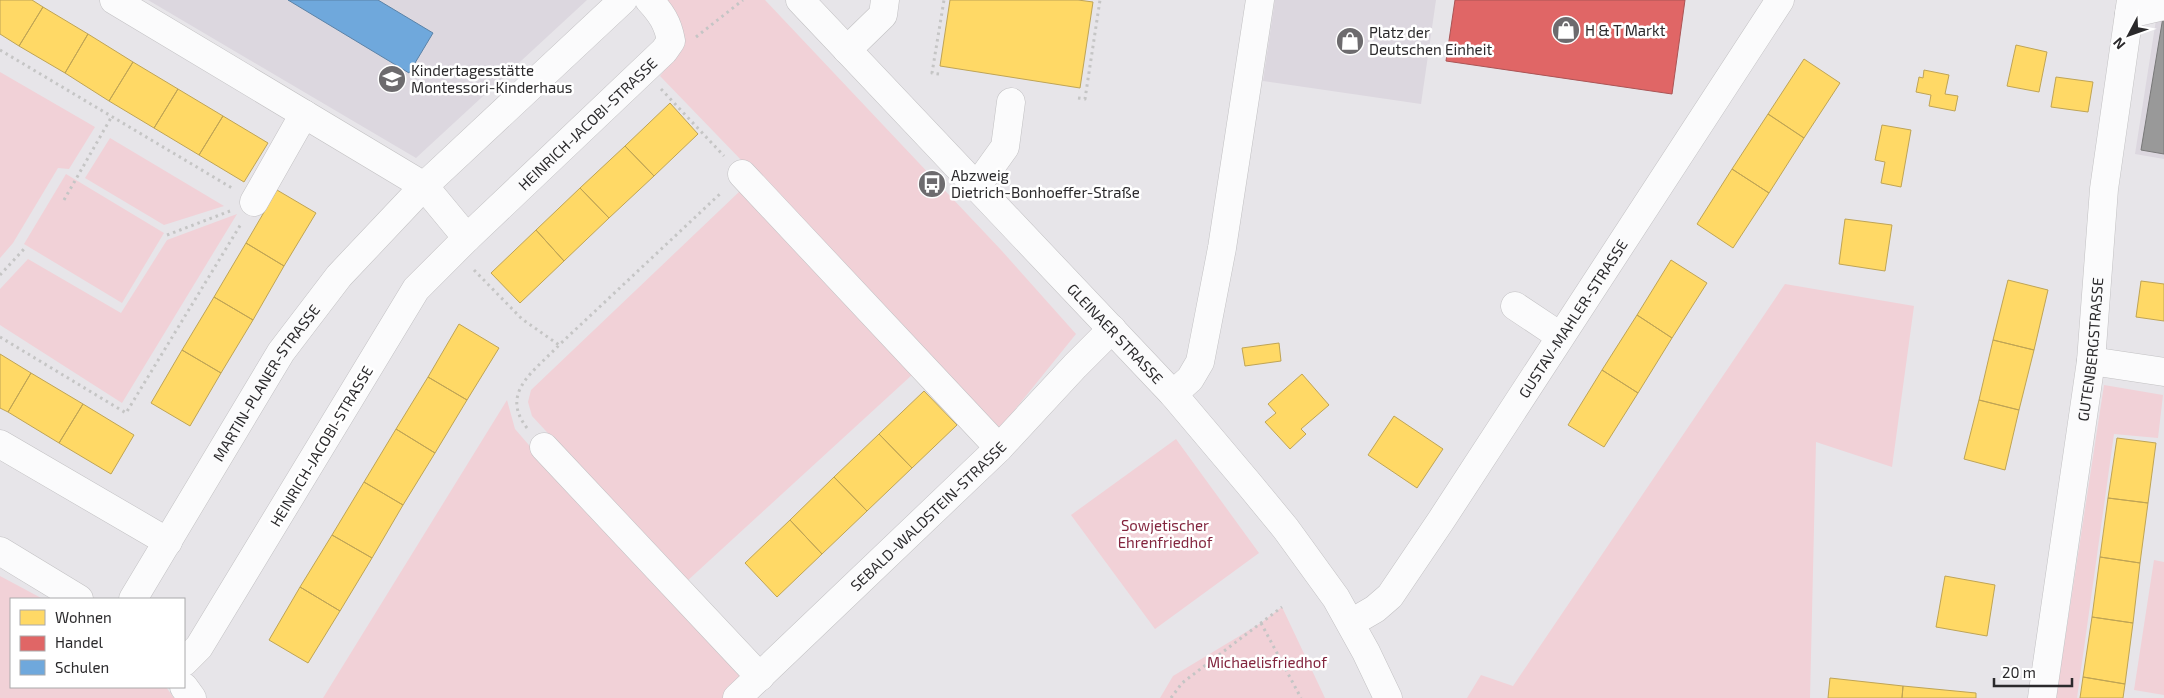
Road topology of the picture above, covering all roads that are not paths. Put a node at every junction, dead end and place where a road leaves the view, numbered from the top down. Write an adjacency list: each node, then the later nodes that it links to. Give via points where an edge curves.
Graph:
1 (114, 0): 12 (street)
2 (623, 0): 14 (street, MARTIN-PLANER-STRASSE)
3 (649, 0): 17 (street, HEINRICH-JACOBI-STRASSE, via 668,27 671,41 664,51)
4 (800, 0): 10 (street, GLEINAER STRASSE)
5 (885, 0): 10 (street, via 883,15)
6 (1260, 0): 23 (street, via 1222,248 1200,362 1190,379)
7 (1780, 0): 20 (street, GUSTAV-MAHLER-STRASSE)
8 (2164, 6): 9 (street)
9 (2130, 7): 21 (street, GUTENBERGSTRASSE, via 2104,189)
10 (847, 50): 15 (street, GLEINAER STRASSE)
11 (1011, 102): 15 (street, via 1005,148)
12 (304, 114): 14 (street); 16 (street)
13 (742, 174): 26 (street)
14 (424, 186): 17 (street); 27 (street, MARTIN-PLANER-STRASSE, via 339,276 309,313 281,352)
15 (977, 186): 19 (street, GLEINAER STRASSE)
16 (254, 202)
17 (461, 244): 32 (street, HEINRICH-JACOBI-STRASSE, via 416,289 198,647)
18 (1514, 306): 20 (street)
19 (1112, 329): 23 (street, GLEINAER STRASSE); 26 (street, SEBALD-WALDSTEIN-STRASSE)
20 (1560, 336): 31 (street, GUSTAV-MAHLER-STRASSE, via 1390,596)
21 (2091, 361): 22 (street); 36 (street, GUTENBERGSTRASSE)
22 (2164, 372)
23 (1173, 394): 31 (street, GLEINAER STRASSE, via 1286,529)
24 (0, 444): 27 (street)
25 (544, 447): 33 (street)
26 (999, 448): 33 (street, SEBALD-WALDSTEIN-STRASSE)
27 (168, 542): 30 (street, MARTIN-PLANER-STRASSE)
28 (0, 550): 29 (street)
29 (77, 598)
30 (134, 598)
31 (1351, 623): 35 (street, GLEINAER STRASSE)
32 (185, 661)
33 (760, 677): 34 (street, SEBALD-WALDSTEIN-STRASSE)
34 (737, 698)
35 (1388, 698)
36 (2042, 698)

